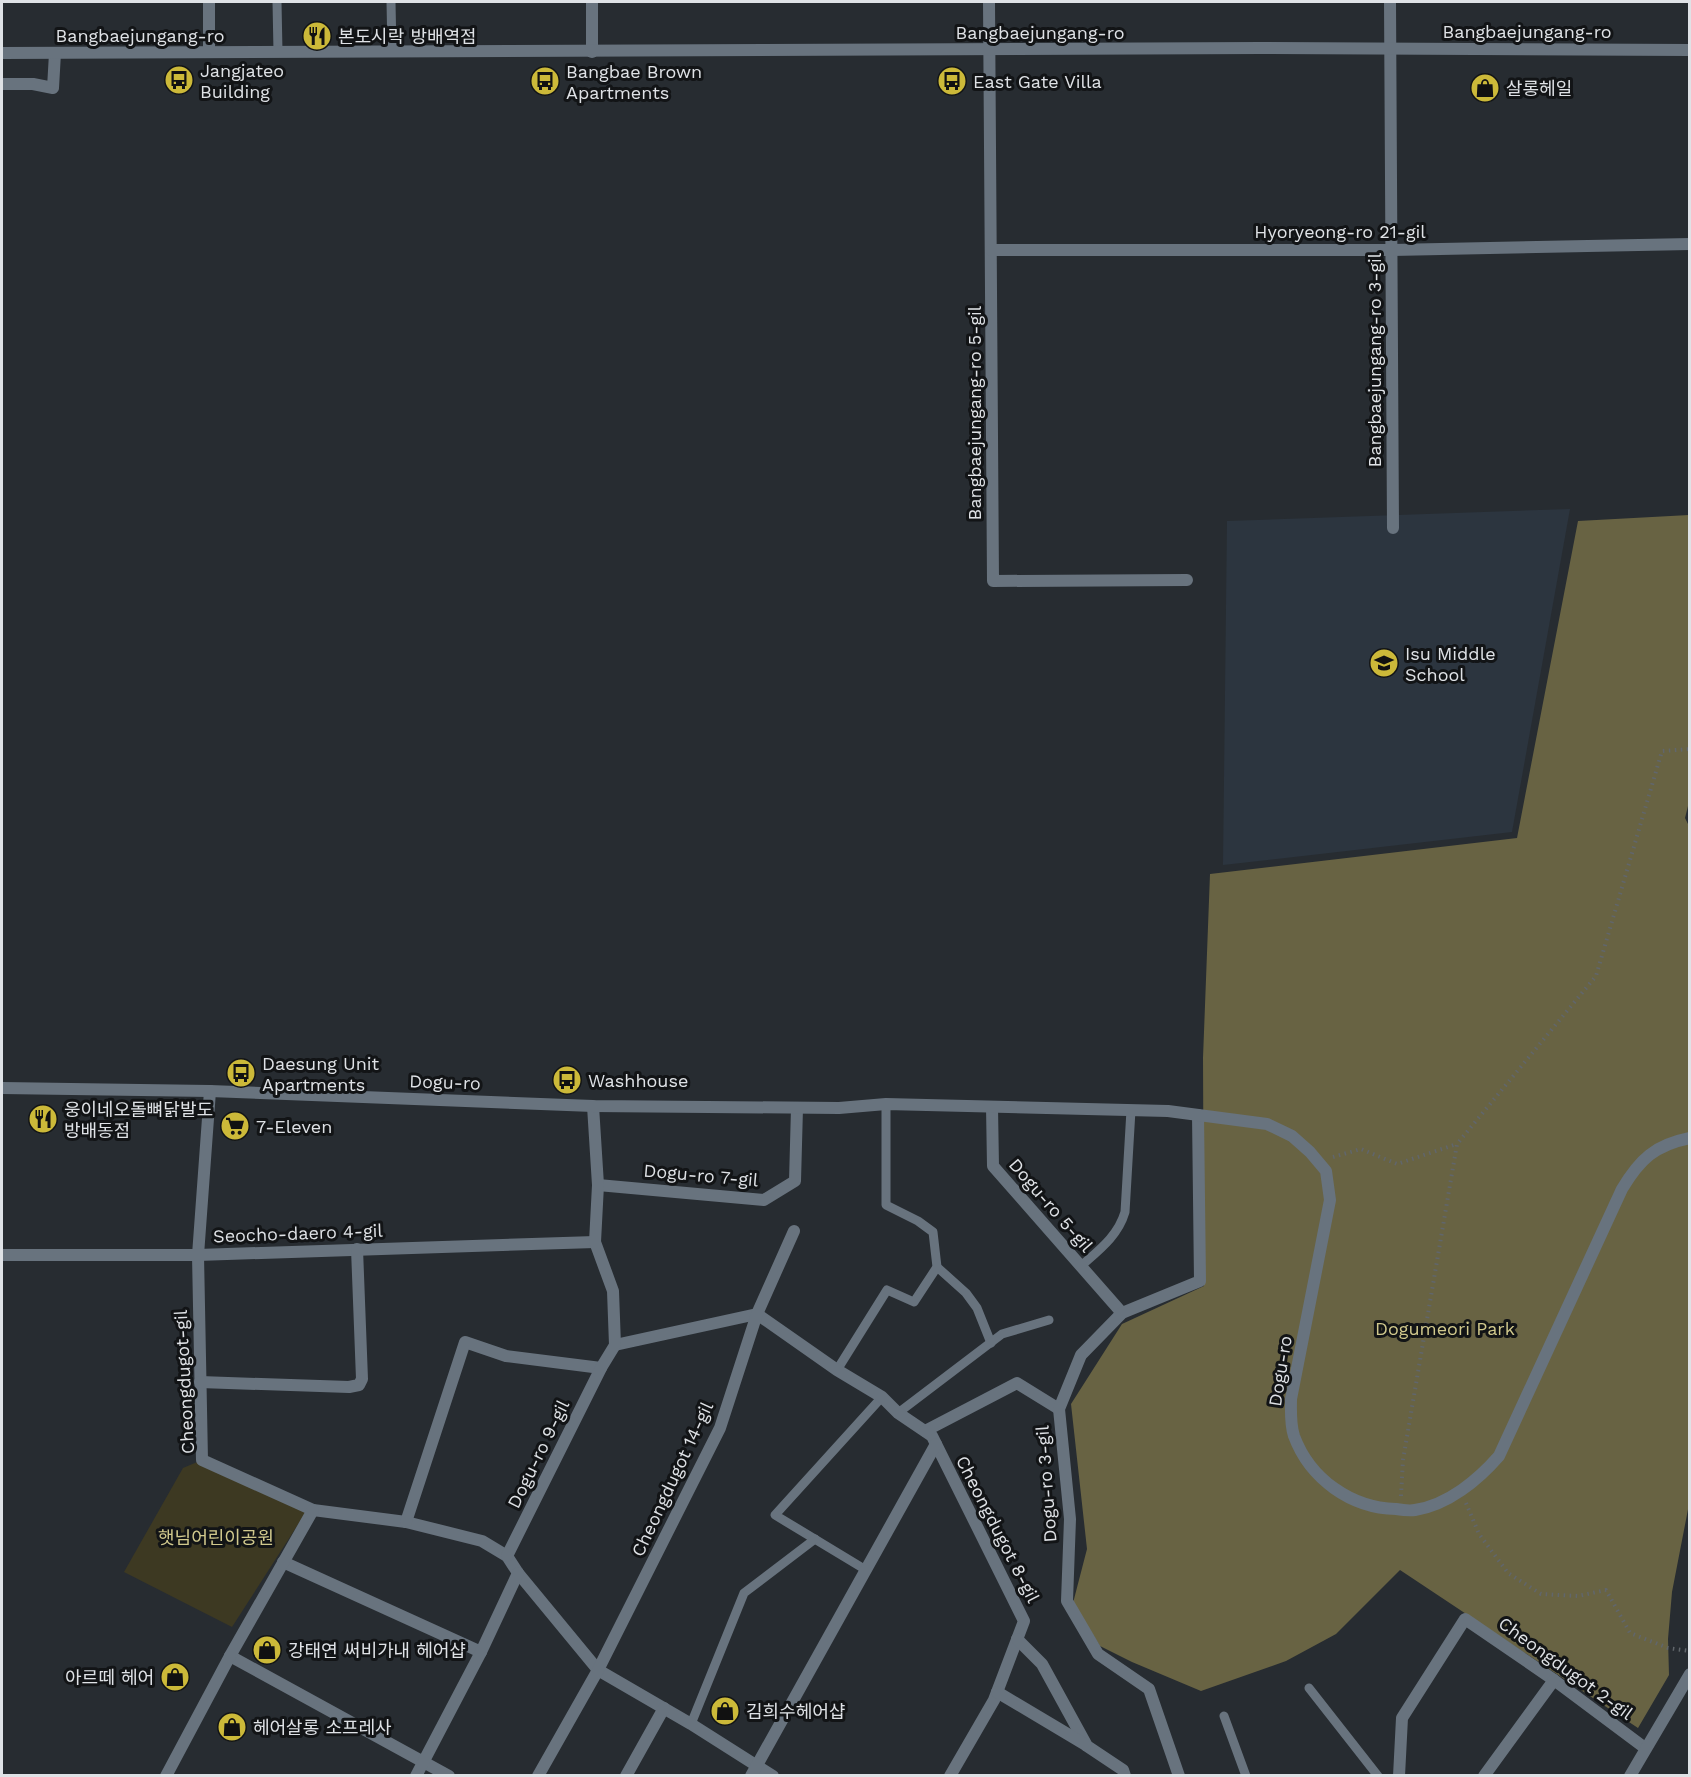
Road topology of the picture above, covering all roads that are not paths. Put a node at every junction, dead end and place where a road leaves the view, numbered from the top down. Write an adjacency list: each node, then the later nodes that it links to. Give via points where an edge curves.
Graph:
1 (209, 2): 11 (street)
2 (277, 2): 12 (lane)
3 (391, 2): 13 (lane)
4 (592, 2): 10 (street)
5 (989, 2): 8 (street, Bangbaejungang-ro 5-gil)
6 (1390, 2): 7 (street, Bangbaejungang-ro 3-gil)
7 (1391, 49): 8 (street, Bangbaejungang-ro); 9 (street, Bangbaejungang-ro); 19 (street, Bangbaejungang-ro 3-gil)
8 (990, 50): 10 (street, Bangbaejungang-ro); 18 (street, Bangbaejungang-ro 5-gil)
9 (1689, 50)
10 (592, 51): 13 (street, Bangbaejungang-ro)
11 (209, 52): 12 (street, Bangbaejungang-ro); 15 (street, Bangbaejungang-ro)
12 (278, 52): 13 (street, Bangbaejungang-ro)
13 (392, 52)
14 (2, 53): 15 (street, Bangbaejungang-ro)
15 (55, 53): 16 (street, via 53,88)
16 (2, 84)
17 (1689, 244): 19 (street, Hyoryeong-ro 21-gil)
18 (991, 250): 19 (street, Hyoryeong-ro 21-gil); 21 (street, Bangbaejungang-ro 5-gil, via 993,581)
19 (1392, 250): 20 (street, Bangbaejungang-ro 3-gil)
20 (1393, 528)
21 (1187, 580)
22 (2, 1088): 23 (street, Dogu-ro)
23 (210, 1090): 25 (street, Dogu-ro); 36 (street, Cheongdugot-gil)
24 (886, 1104): 26 (street, Dogu-ro); 27 (street, Dogu-ro); 38 (lane, via 886,1206 933,1232)
25 (593, 1106): 27 (street, Dogu-ro); 31 (street)
26 (992, 1107): 28 (street, Dogu-ro); 37 (street, Dogu-ro 5-gil, via 993,1166)
27 (797, 1108): 31 (street, Dogu-ro 7-gil, via 795,1181 764,1200)
28 (1131, 1110): 29 (street, Dogu-ro); 37 (lane, via 1123,1221 1111,1239)
29 (1198, 1114): 30 (street, Dogu-ro, via 1267,1124 1292,1136 1326,1171 1330,1200 1291,1399 1294,1435 1312,1466 1338,1492 1371,1506 1414,1510 1438,1503 1460,1490 1482,1475 1499,1456 1622,1189 1635,1168 1652,1152); 39 (street, Dogu-ro 3-gil, via 1200,1281)
30 (1689, 1138)
31 (598, 1185): 33 (street)
32 (794, 1231): 40 (street, Cheongdugot 14-gil)
33 (595, 1242): 34 (street, Seocho-daero 4-gil); 43 (street, via 614,1291)
34 (357, 1249): 36 (street, Seocho-daero 4-gil); 46 (street, via 362,1379 359,1385)
35 (2, 1255): 36 (street, Seocho-daero 4-gil)
36 (198, 1255): 46 (street, Cheongdugot-gil)
37 (1081, 1266): 39 (street, Dogu-ro 5-gil)
38 (937, 1267): 42 (lane, via 977,1308); 45 (lane, via 914,1302 887,1290)
39 (1122, 1313): 48 (street, Dogu-ro 3-gil, via 1081,1355)
40 (757, 1314): 43 (street); 45 (street, Cheongdugot 8-gil); 62 (street, Cheongdugot 14-gil, via 720,1428)
41 (1049, 1320): 42 (lane, via 1002,1334)
42 (991, 1343): 49 (lane)
43 (615, 1345): 44 (street, Dogu-ro 9-gil)
44 (600, 1368): 53 (street, via 506,1356 465,1342); 55 (street, Dogu-ro 9-gil)
45 (837, 1370): 47 (street, Cheongdugot 8-gil)
46 (200, 1382): 52 (street, Cheongdugot-gil, via 202,1460)
47 (882, 1397): 49 (street, Cheongdugot 8-gil); 54 (lane, via 775,1515)
48 (1059, 1409): 50 (street, via 1017,1383); 82 (street, Dogu-ro 3-gil, via 1070,1519 1067,1601 1098,1654 1149,1689)
49 (898, 1413): 50 (street, Cheongdugot 8-gil)
50 (925, 1431): 51 (street, Cheongdugot 8-gil)
51 (936, 1444): 57 (street); 59 (street, Cheongdugot 8-gil, via 1024,1621)
52 (313, 1510): 53 (street, Cheongdugot-gil); 56 (street)
53 (406, 1522): 55 (street, Cheongdugot-gil, via 482,1541)
54 (815, 1539): 57 (lane); 69 (lane, via 744,1593)
55 (507, 1556): 58 (street, Cheongdugot-gil)
56 (284, 1562): 60 (street); 61 (street)
57 (866, 1570): 73 (street)
58 (518, 1573): 60 (street); 62 (street, Cheongdugot-gil)
59 (1017, 1639): 66 (street, Cheongdugot 8-gil); 70 (street, via 1042,1664)
60 (481, 1652): 72 (street)
61 (231, 1656): 72 (street); 74 (street)
62 (598, 1670): 67 (street, Cheongdugot-gil); 77 (street, Cheongdugot 14-gil)
63 (1689, 1674): 71 (street)
64 (1554, 1680): 71 (street, Cheongdugot 2-gil); 85 (street, Cheongdugot 2-gil, via 1465,1619 1402,1718); 86 (street)
65 (1309, 1688): 84 (lane)
66 (997, 1692): 70 (street); 80 (street, Cheongdugot 8-gil)
67 (664, 1708): 69 (street, Cheongdugot-gil); 78 (street)
68 (1224, 1716): 83 (lane)
69 (691, 1724): 73 (street, Cheongdugot-gil)
70 (1087, 1746): 81 (street, via 1123,1770)
71 (1645, 1748): 87 (street)
72 (424, 1761): 75 (street); 76 (street)
73 (754, 1771): 79 (street, Cheongdugot-gil)
74 (166, 1776)
75 (416, 1776)
76 (449, 1776)
77 (538, 1776)
78 (626, 1776)
79 (773, 1776)
80 (950, 1776)
81 (1125, 1776)
82 (1179, 1776)
83 (1246, 1776)
84 (1378, 1776)
85 (1399, 1776)
86 (1484, 1776)
87 (1630, 1776)

